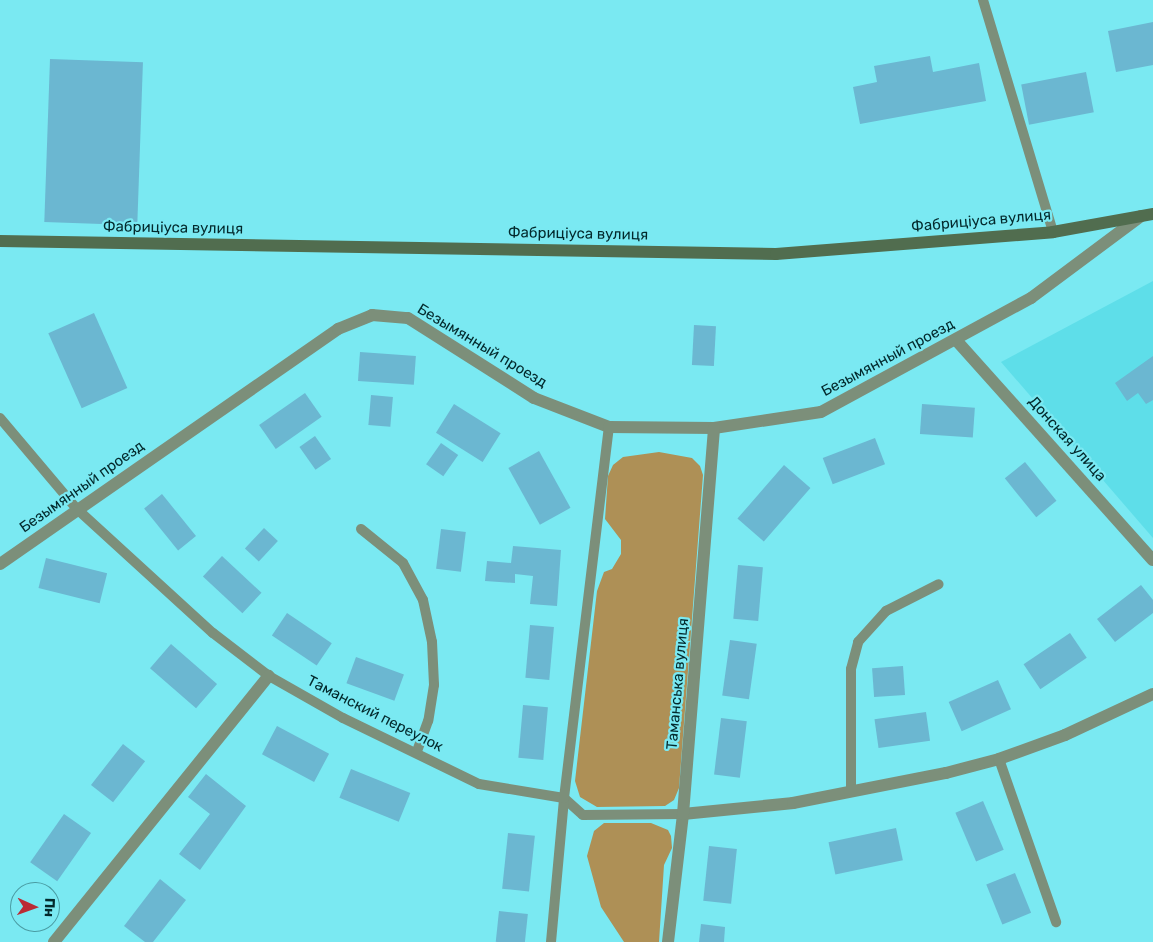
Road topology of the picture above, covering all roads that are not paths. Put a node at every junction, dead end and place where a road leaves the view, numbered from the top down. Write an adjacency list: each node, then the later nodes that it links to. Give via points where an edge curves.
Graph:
1 (983, 0): 3 (lane)
2 (1147, 215): 3 (main road, Фабриціуса вулиця); 5 (street, Безымянный проезд, via 1031,298)
3 (1053, 232): 4 (main road, Фабриціуса вулиця, via 776,254)
4 (0, 241)
5 (956, 340): 8 (street, Безымянный проезд, via 821,412); 11 (street, Донская улица)
6 (0, 418): 9 (lane, Таманский переулок)
7 (609, 427): 8 (street, Безымянный проезд); 9 (street, Безымянный проезд, via 534,398 408,318 372,315 338,329); 19 (lane)
8 (714, 428): 20 (street, Таманська вулиця)
9 (77, 509): 12 (street, Безымянный проезд); 14 (lane, Таманский переулок, via 213,633)
10 (361, 529): 16 (lane, via 403,563 423,600 432,642 434,685 428,722)
11 (1153, 560)
12 (0, 564)
13 (939, 584): 18 (lane, via 886,611 858,642 851,669)
14 (269, 676): 16 (lane, Таманский переулок, via 343,718); 22 (street)
15 (1153, 694): 17 (street, via 1065,735)
16 (417, 752): 19 (lane, Таманский переулок, via 479,784)
17 (999, 759): 18 (street); 21 (lane)
18 (851, 792): 20 (street, via 793,803)
19 (564, 798): 20 (lane, via 583,815); 23 (lane)
20 (683, 814): 24 (street, Таманська вулиця)
21 (1056, 922)
22 (54, 942)
23 (551, 942)
24 (668, 942)

